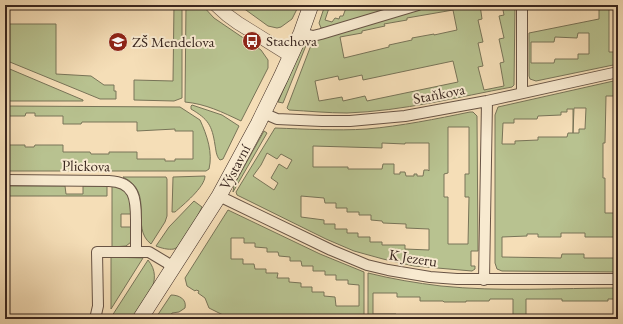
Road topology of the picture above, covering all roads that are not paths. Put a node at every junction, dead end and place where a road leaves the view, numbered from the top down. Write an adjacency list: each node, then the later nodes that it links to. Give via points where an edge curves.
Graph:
1 (216, 5): 6 (street, via 238,23)
2 (311, 5): 5 (main road, Výstavní)
3 (418, 5): 5 (street, via 313,36)
4 (522, 5): 8 (street)
5 (301, 33): 6 (main road, Výstavní)
6 (291, 56): 10 (main road, Výstavní)
7 (618, 72): 8 (street, Staňkova)
8 (522, 93): 9 (street, Staňkova)
9 (487, 101): 10 (street, Staňkova, via 405,116 350,121 277,119); 16 (street)
10 (263, 113): 12 (main road, Výstavní)
11 (5, 180): 13 (street, Plickova, via 121,182 130,189 135,199)
12 (219, 196): 14 (main road, Výstavní); 16 (street, K Jezeru, via 367,265 430,277)
13 (136, 252): 14 (street, via 149,252); 17 (street, via 97,252 98,306)
14 (174, 267): 18 (main road, Výstavní)
15 (618, 279): 16 (street, K Jezeru)
16 (484, 280)
17 (94, 319)
18 (140, 319)

